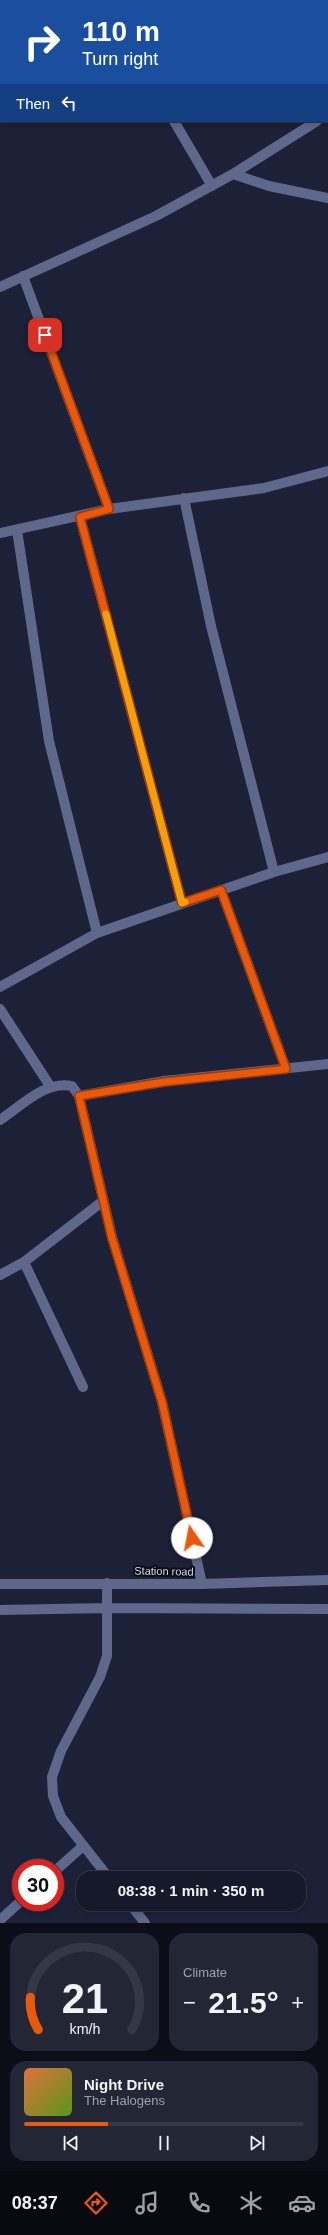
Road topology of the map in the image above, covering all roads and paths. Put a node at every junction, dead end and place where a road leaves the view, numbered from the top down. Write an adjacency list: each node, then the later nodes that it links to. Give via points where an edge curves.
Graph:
1 (175, 122): 4 (street)
2 (316, 122): 3 (street)
3 (234, 174): 4 (street); 5 (street, via 269,186)
4 (212, 186): 6 (street, via 156,216)
5 (328, 198)
6 (23, 276): 7 (street); 10 (street)
7 (0, 287)
8 (328, 471): 9 (street, via 264,488)
9 (184, 498): 10 (street); 15 (street, via 211,626)
10 (109, 509): 11 (street)
11 (80, 517): 12 (street); 17 (street)
12 (17, 530): 13 (street); 18 (street, via 49,741)
13 (0, 533)
14 (328, 857): 15 (street)
15 (274, 872): 16 (street)
16 (221, 890): 17 (street); 22 (street)
17 (182, 903): 18 (street)
18 (97, 933): 19 (street)
19 (0, 988)
20 (0, 1009): 23 (street)
21 (328, 1064): 22 (street)
22 (286, 1069): 24 (street, via 164,1082)
23 (50, 1086): 24 (street, via 72,1086); 25 (street)
24 (79, 1096): 26 (street)
25 (0, 1120)
26 (103, 1201): 27 (street); 33 (street, via 162,1402)
27 (24, 1262): 28 (street); 29 (street)
28 (0, 1275)
29 (83, 1387)
30 (328, 1580): 33 (street, Station road)
31 (107, 1583): 32 (street, Station road); 33 (street, Station road); 34 (street)
32 (0, 1584)
33 (202, 1584)
34 (107, 1608): 35 (street); 36 (street); 37 (street, via 107,1656 100,1677 61,1751 52,1777 53,1796 61,1817)
35 (328, 1609)
36 (0, 1610)
37 (83, 1846): 38 (street); 39 (street)
38 (64, 1863)
39 (103, 1871)
40 (12, 1909): 42 (street)
41 (136, 1911): 43 (street)
42 (0, 1920)
43 (145, 1923)

